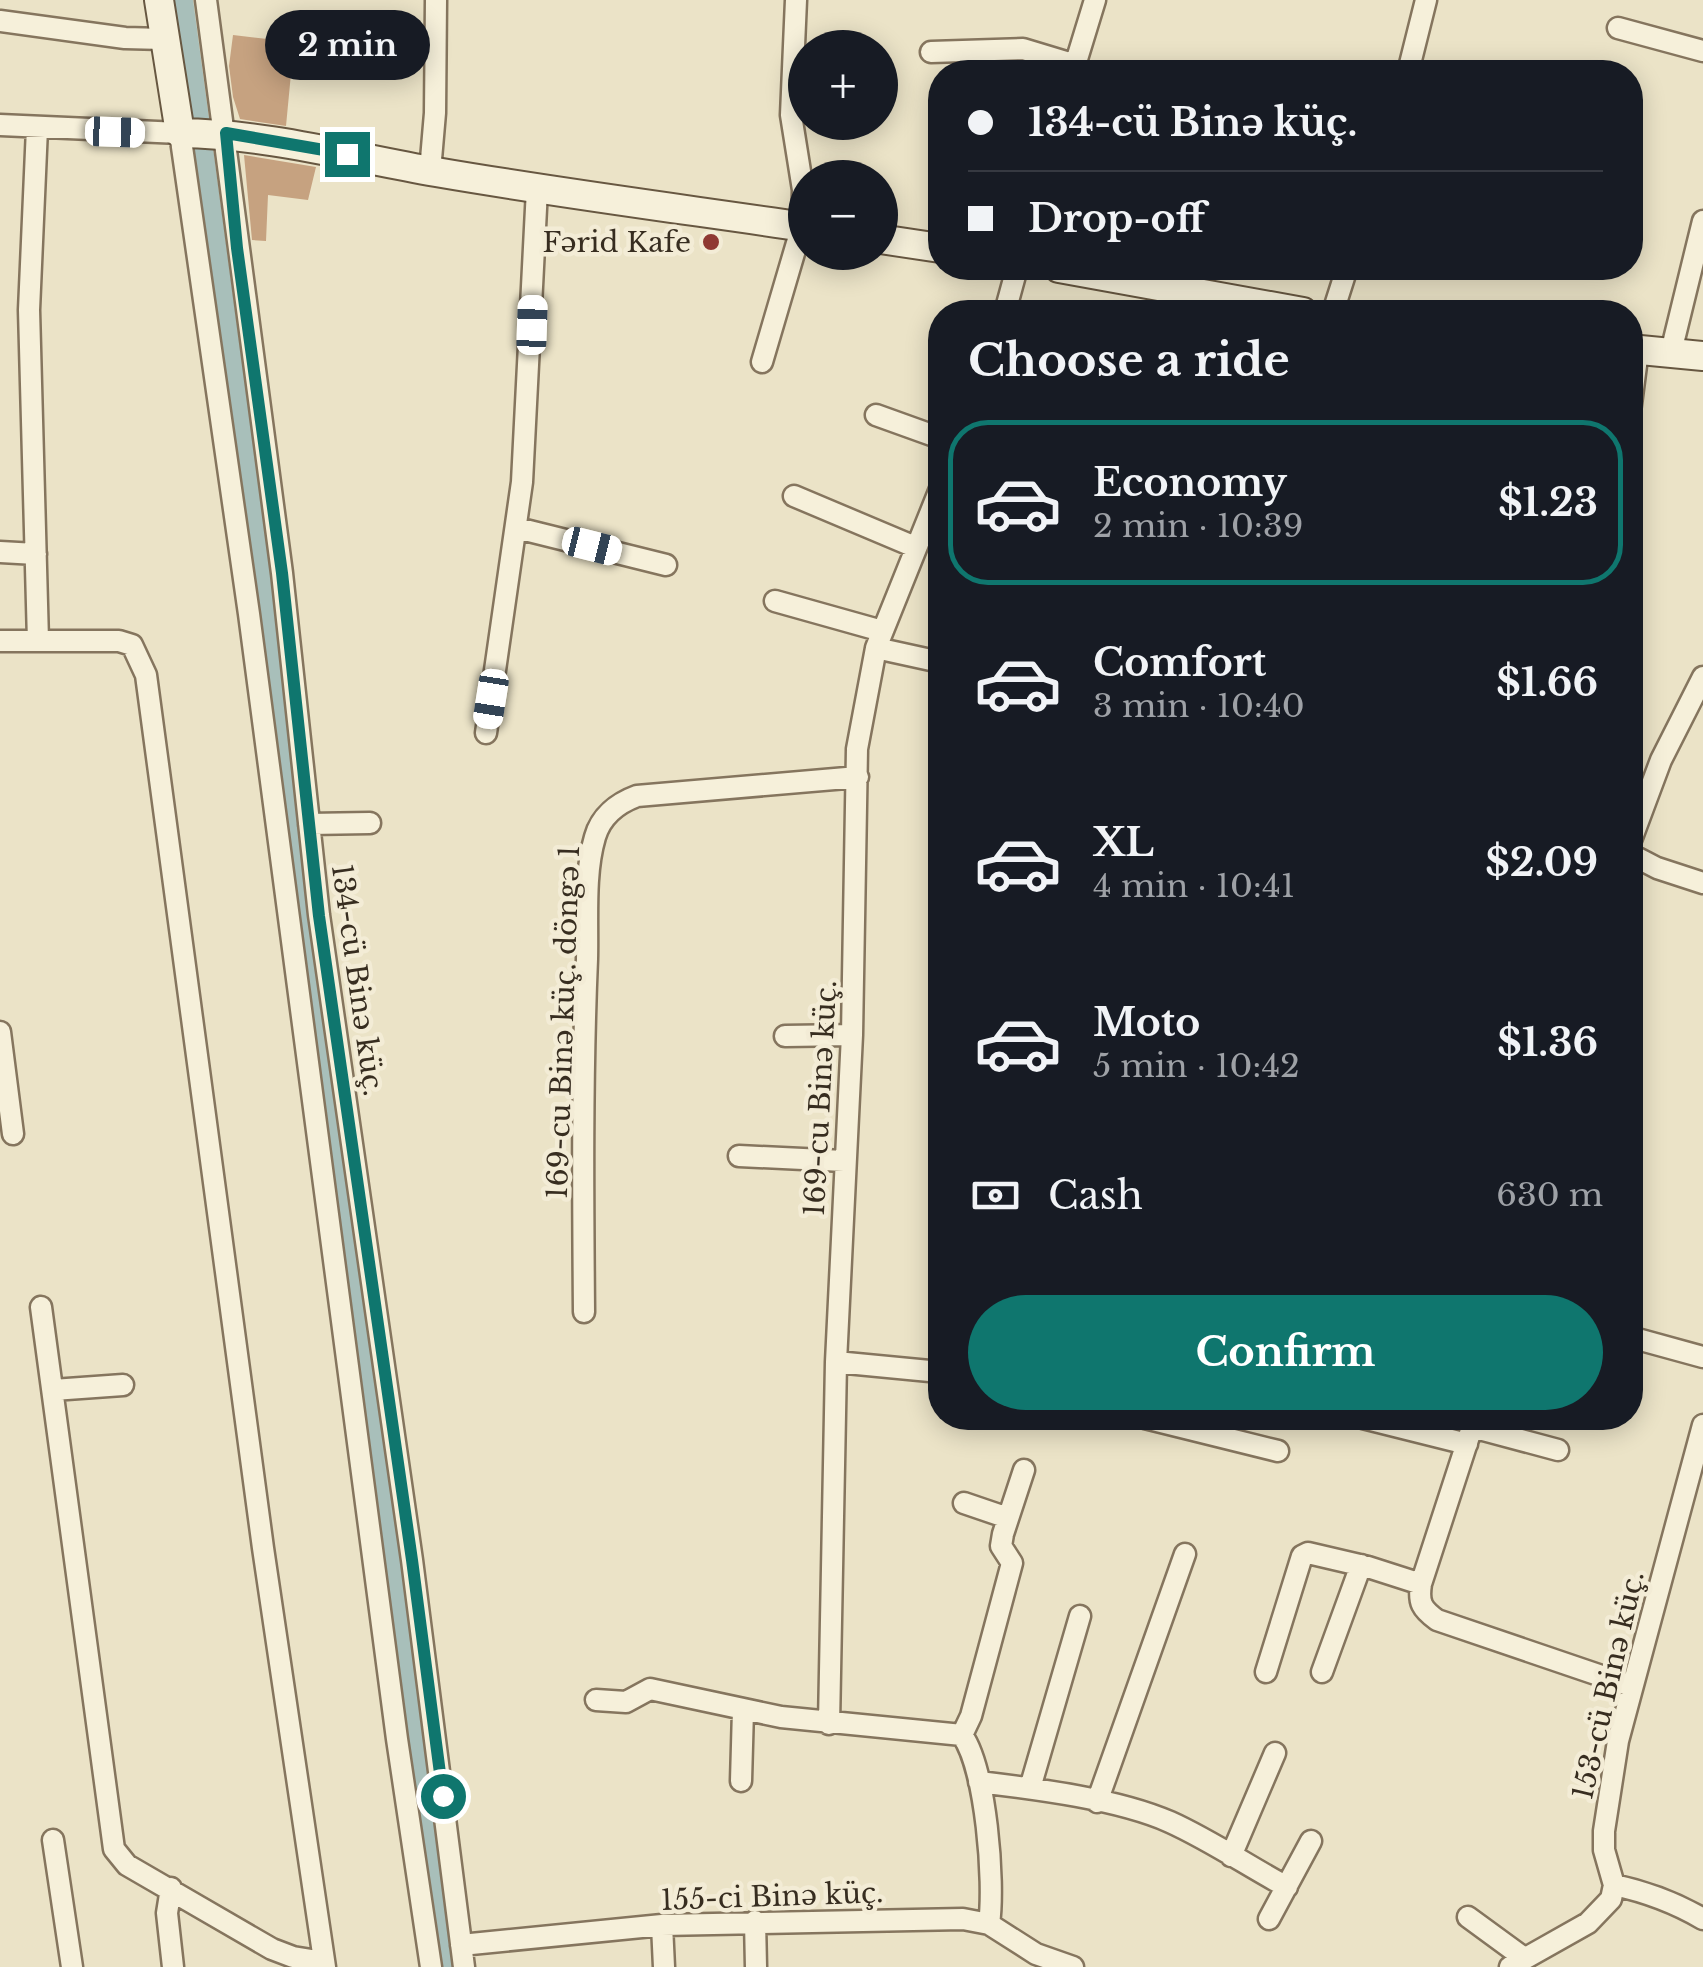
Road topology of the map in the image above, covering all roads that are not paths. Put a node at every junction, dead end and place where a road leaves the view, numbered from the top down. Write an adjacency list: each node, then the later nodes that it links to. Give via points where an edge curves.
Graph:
1 (158, 0): 9 (street)
2 (206, 0): 18 (street, 134-cü Binə küç.)
3 (436, 0): 20 (street)
4 (796, 0): 19 (street, via 790,115)
5 (1095, 0): 13 (street)
6 (1426, 0): 14 (street)
7 (0, 21): 9 (street)
8 (1618, 28): 10 (street)
9 (163, 38): 17 (street)
10 (1703, 51)
11 (931, 52): 12 (street, via 1024,49)
12 (1052, 60)
13 (1078, 60)
14 (1411, 60)
15 (0, 125): 16 (street)
16 (37, 128): 17 (street); 40 (street, via 29,310)
17 (180, 132): 18 (street); 80 (street)
18 (226, 133): 20 (street); 52 (street, 134-cü Binə küç.)
19 (798, 160)
20 (430, 171): 21 (street)
21 (537, 189): 23 (street); 37 (street)
22 (1703, 220): 30 (street)
23 (788, 225)
24 (898, 242): 25 (street)
25 (928, 246)
26 (790, 270): 32 (street)
27 (1127, 280): 28 (street)
28 (1237, 300)
29 (1643, 350): 30 (street)
30 (1672, 352): 31 (street)
31 (1703, 356)
32 (762, 362)
33 (876, 415): 34 (street)
34 (928, 434)
35 (794, 496): 38 (street)
36 (928, 519): 38 (street, 169-cu Binə küç.)
37 (517, 528): 41 (street); 48 (street)
38 (915, 546): 43 (street, 169-cu Binə küç.)
39 (0, 552): 40 (street)
40 (36, 554): 45 (street)
41 (666, 565)
42 (776, 601): 43 (street)
43 (879, 640): 46 (street); 49 (street, 169-cu Binə küç., via 862,715)
44 (0, 641): 45 (street)
45 (38, 641): 110 (street, via 132,645 146,675)
46 (928, 658)
47 (1703, 677): 50 (street)
48 (486, 734)
49 (858, 777): 57 (street, 169-cu Binə küç.); 62 (street, 169-cu Binə küç. döngə 1, via 637,796 620,802 602,822 590,872 584,1023)
50 (1643, 783)
51 (370, 823): 52 (street)
52 (310, 824): 79 (street, 134-cü Binə küç.)
53 (1643, 859): 54 (street)
54 (1703, 883)
55 (0, 1032): 58 (street)
56 (785, 1036): 57 (street)
57 (852, 1036): 60 (street, 169-cu Binə küç.)
58 (13, 1134)
59 (739, 1156): 60 (street)
60 (844, 1161): 65 (street, 169-cu Binə küç.)
61 (41, 1307): 68 (street)
62 (584, 1312)
63 (1643, 1341): 64 (street)
64 (1703, 1357)
65 (836, 1362): 66 (street); 89 (street, 169-cu Binə küç.)
66 (928, 1371)
67 (123, 1385): 68 (street)
68 (53, 1390): 101 (street, via 114,1849)
69 (1703, 1424): 86 (street, 153-cü Binə küç.)
70 (1193, 1430): 74 (street)
71 (1471, 1430): 82 (street)
72 (1475, 1430): 73 (street)
73 (1558, 1450)
74 (1278, 1451)
75 (1024, 1470): 77 (street)
76 (964, 1503): 77 (street)
77 (1008, 1518): 90 (street, via 1002,1546 1012,1563)
78 (1186, 1554): 95 (street)
79 (412, 1560): 80 (street); 108 (street, 134-cü Binə küç.)
80 (375, 1565): 113 (street)
81 (1362, 1565): 82 (street); 84 (street, via 1302,1556); 85 (street)
82 (1420, 1584): 86 (street, via 1423,1610 1437,1620)
83 (1080, 1616): 94 (street)
84 (1266, 1672)
85 (1322, 1672)
86 (1631, 1686): 99 (street, 153-cü Binə küç., via 1604,1831)
87 (596, 1700): 88 (street, via 626,1702 650,1689)
88 (742, 1710): 89 (street); 92 (street)
89 (829, 1724): 90 (street)
90 (962, 1734): 93 (street)
91 (1274, 1753): 98 (street)
92 (740, 1780)
93 (980, 1782): 94 (street); 106 (street, via 992,1888)
94 (1030, 1788): 95 (street)
95 (1097, 1802): 98 (street, via 1172,1823)
96 (53, 1840): 111 (street)
97 (1311, 1841): 100 (street)
98 (1231, 1856): 100 (street)
99 (1614, 1885): 104 (street, via 1644,1891); 109 (street, via 1603,1910 1588,1923)
100 (1287, 1887): 103 (street)
101 (170, 1888): 110 (street, via 272,1948); 112 (street)
102 (1468, 1916): 109 (street)
103 (1269, 1919)
104 (1703, 1919)
105 (755, 1922): 106 (street, 155-ci Binə küç., via 964,1918); 107 (street, 155-ci Binə küç.); 116 (street)
106 (989, 1924): 117 (street, 155-ci Binə küç., via 1036,1954)
107 (662, 1926): 108 (street, 155-ci Binə küç.); 115 (street)
108 (461, 1944): 114 (street, 134-cü Binə küç.)
109 (1517, 1963)
110 (324, 1964)
111 (72, 1967)
112 (172, 1967)
113 (431, 1967)
114 (464, 1967)
115 (664, 1967)
116 (756, 1967)
117 (1073, 1967)

